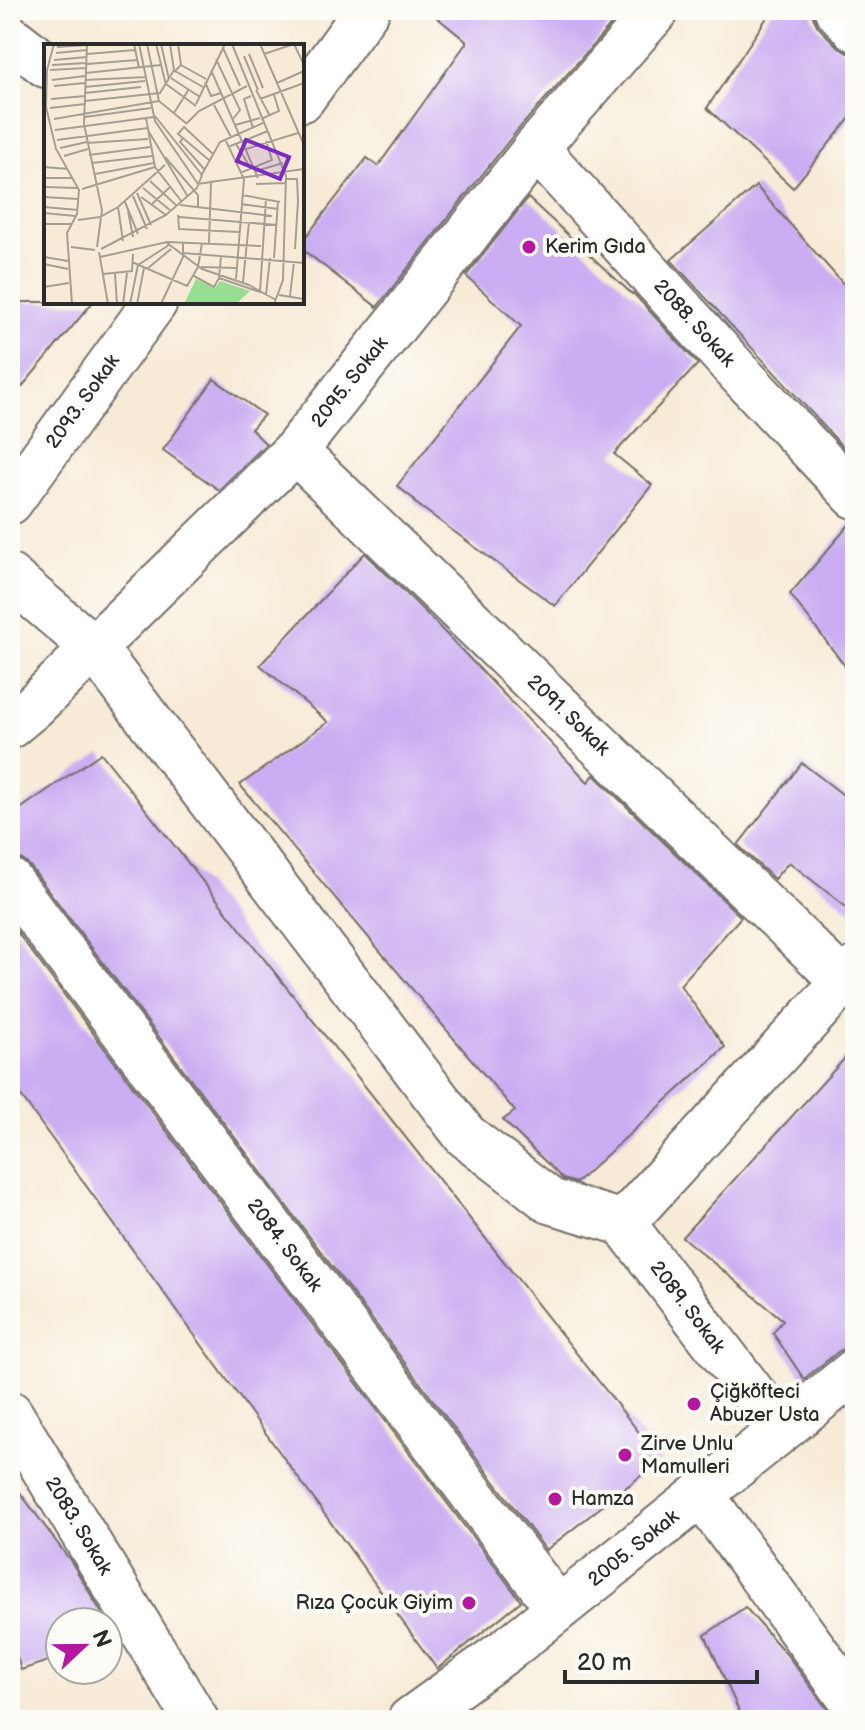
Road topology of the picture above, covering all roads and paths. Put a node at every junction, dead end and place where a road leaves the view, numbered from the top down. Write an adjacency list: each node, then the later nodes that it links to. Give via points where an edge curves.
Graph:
1 (367, 10): 7 (street)
2 (657, 10): 8 (street, 2095. Sokak)
3 (837, 10): 4 (street)
4 (855, 29)
5 (10, 37): 6 (street)
6 (44, 63)
7 (304, 96)
8 (536, 148): 10 (street, 2095. Sokak); 11 (street, 2088. Sokak)
9 (154, 304): 12 (street, 2093. Sokak)
10 (295, 451): 14 (street, 2095. Sokak); 17 (street, 2091. Sokak)
11 (855, 496)
12 (10, 502)
13 (10, 577): 14 (street)
14 (94, 648): 15 (street, 2095. Sokak); 18 (street, via 465,1135 550,1201)
15 (10, 726)
16 (10, 881): 23 (street, 2084. Sokak)
17 (849, 974): 18 (street)
18 (623, 1223): 21 (street, 2089. Sokak)
19 (855, 1371): 21 (street, 2005. Sokak)
20 (10, 1413): 25 (street, 2083. Sokak)
21 (781, 1430): 22 (street, 2005. Sokak)
22 (701, 1494): 23 (street, 2005. Sokak); 24 (street)
23 (558, 1608): 26 (street, 2005. Sokak)
24 (855, 1705)
25 (196, 1720)
26 (410, 1720)

